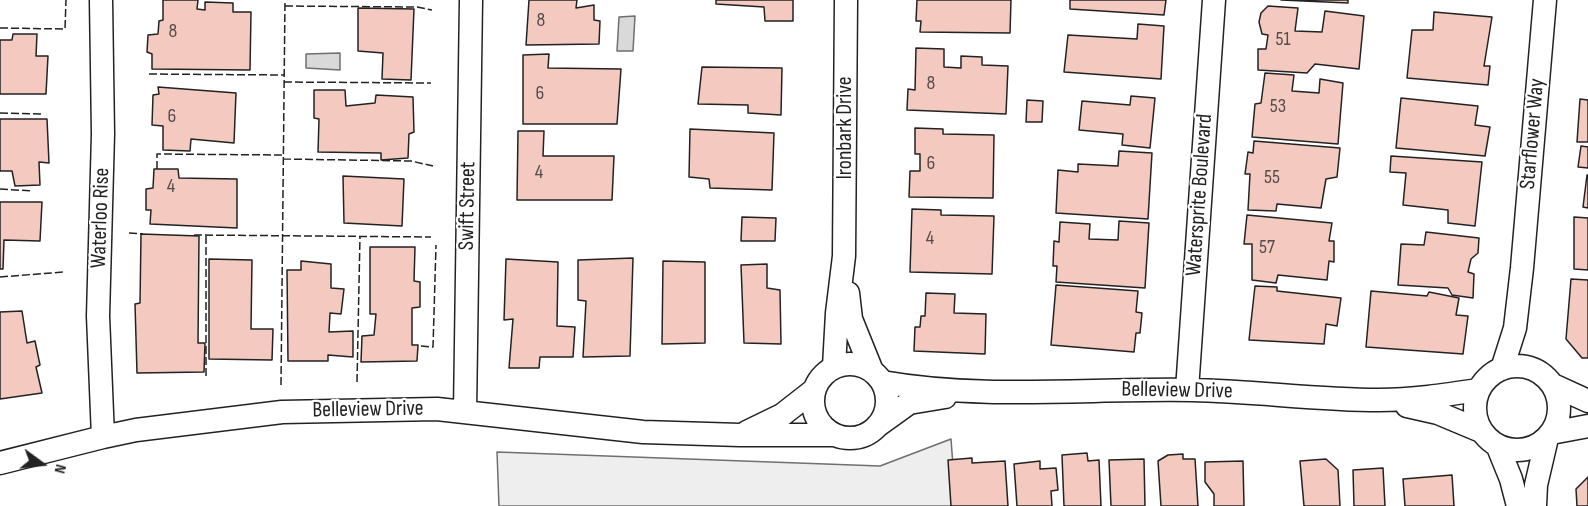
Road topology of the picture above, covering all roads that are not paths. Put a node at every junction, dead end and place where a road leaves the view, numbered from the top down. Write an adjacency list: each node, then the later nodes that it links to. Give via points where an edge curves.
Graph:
1 (101, 0): 26 (street, Waterloo Rise, via 103,134 98,316)
2 (471, 0): 19 (street, Swift Street)
3 (846, 0): 6 (street, Ironbark Drive)
4 (1214, 0): 14 (street, Watersprite Boulevard)
5 (1545, 0): 7 (street, Starflower Way)
6 (844, 256): 8 (street, Ironbark Drive); 11 (street, Ironbark Drive, via 851,319)
7 (1522, 268): 9 (street, Starflower Way, via 1523,331); 10 (street, Starflower Way, via 1515,328)
8 (834, 367): 11 (street, via 854,363); 13 (street, via 825,372)
9 (1531, 368): 10 (street); 12 (street)
10 (1502, 369): 15 (street)
11 (877, 376): 16 (street, Belleview Drive, via 909,386); 20 (street, via 887,404)
12 (1553, 385): 18 (street); 25 (street, via 1558,400 1557,423)
13 (814, 390): 23 (street, Belleview Drive, via 782,415); 24 (street, via 812,400 818,421)
14 (1187, 390): 16 (street, Belleview Drive); 17 (street, Belleview Drive)
15 (1478, 390): 17 (street, Belleview Drive); 22 (street, via 1475,418)
16 (976, 391): 20 (street, Belleview Drive, via 909,403)
17 (1379, 400): 22 (street, Belleview Drive, via 1438,413)
18 (1588, 400)
19 (465, 412): 23 (street, Belleview Drive, via 643,432); 26 (street, Belleview Drive, via 282,412)
20 (877, 426): 24 (street, via 857,437)
21 (1588, 426): 25 (street)
22 (1481, 431): 27 (street)
23 (740, 435): 24 (street, Belleview Drive)
24 (834, 435)
25 (1549, 436): 27 (street, via 1528,449); 30 (street, via 1536,485)
26 (103, 437): 28 (street, Belleview Drive)
27 (1498, 447): 29 (street)
28 (0, 463)
29 (1518, 506)
30 (1535, 506)

